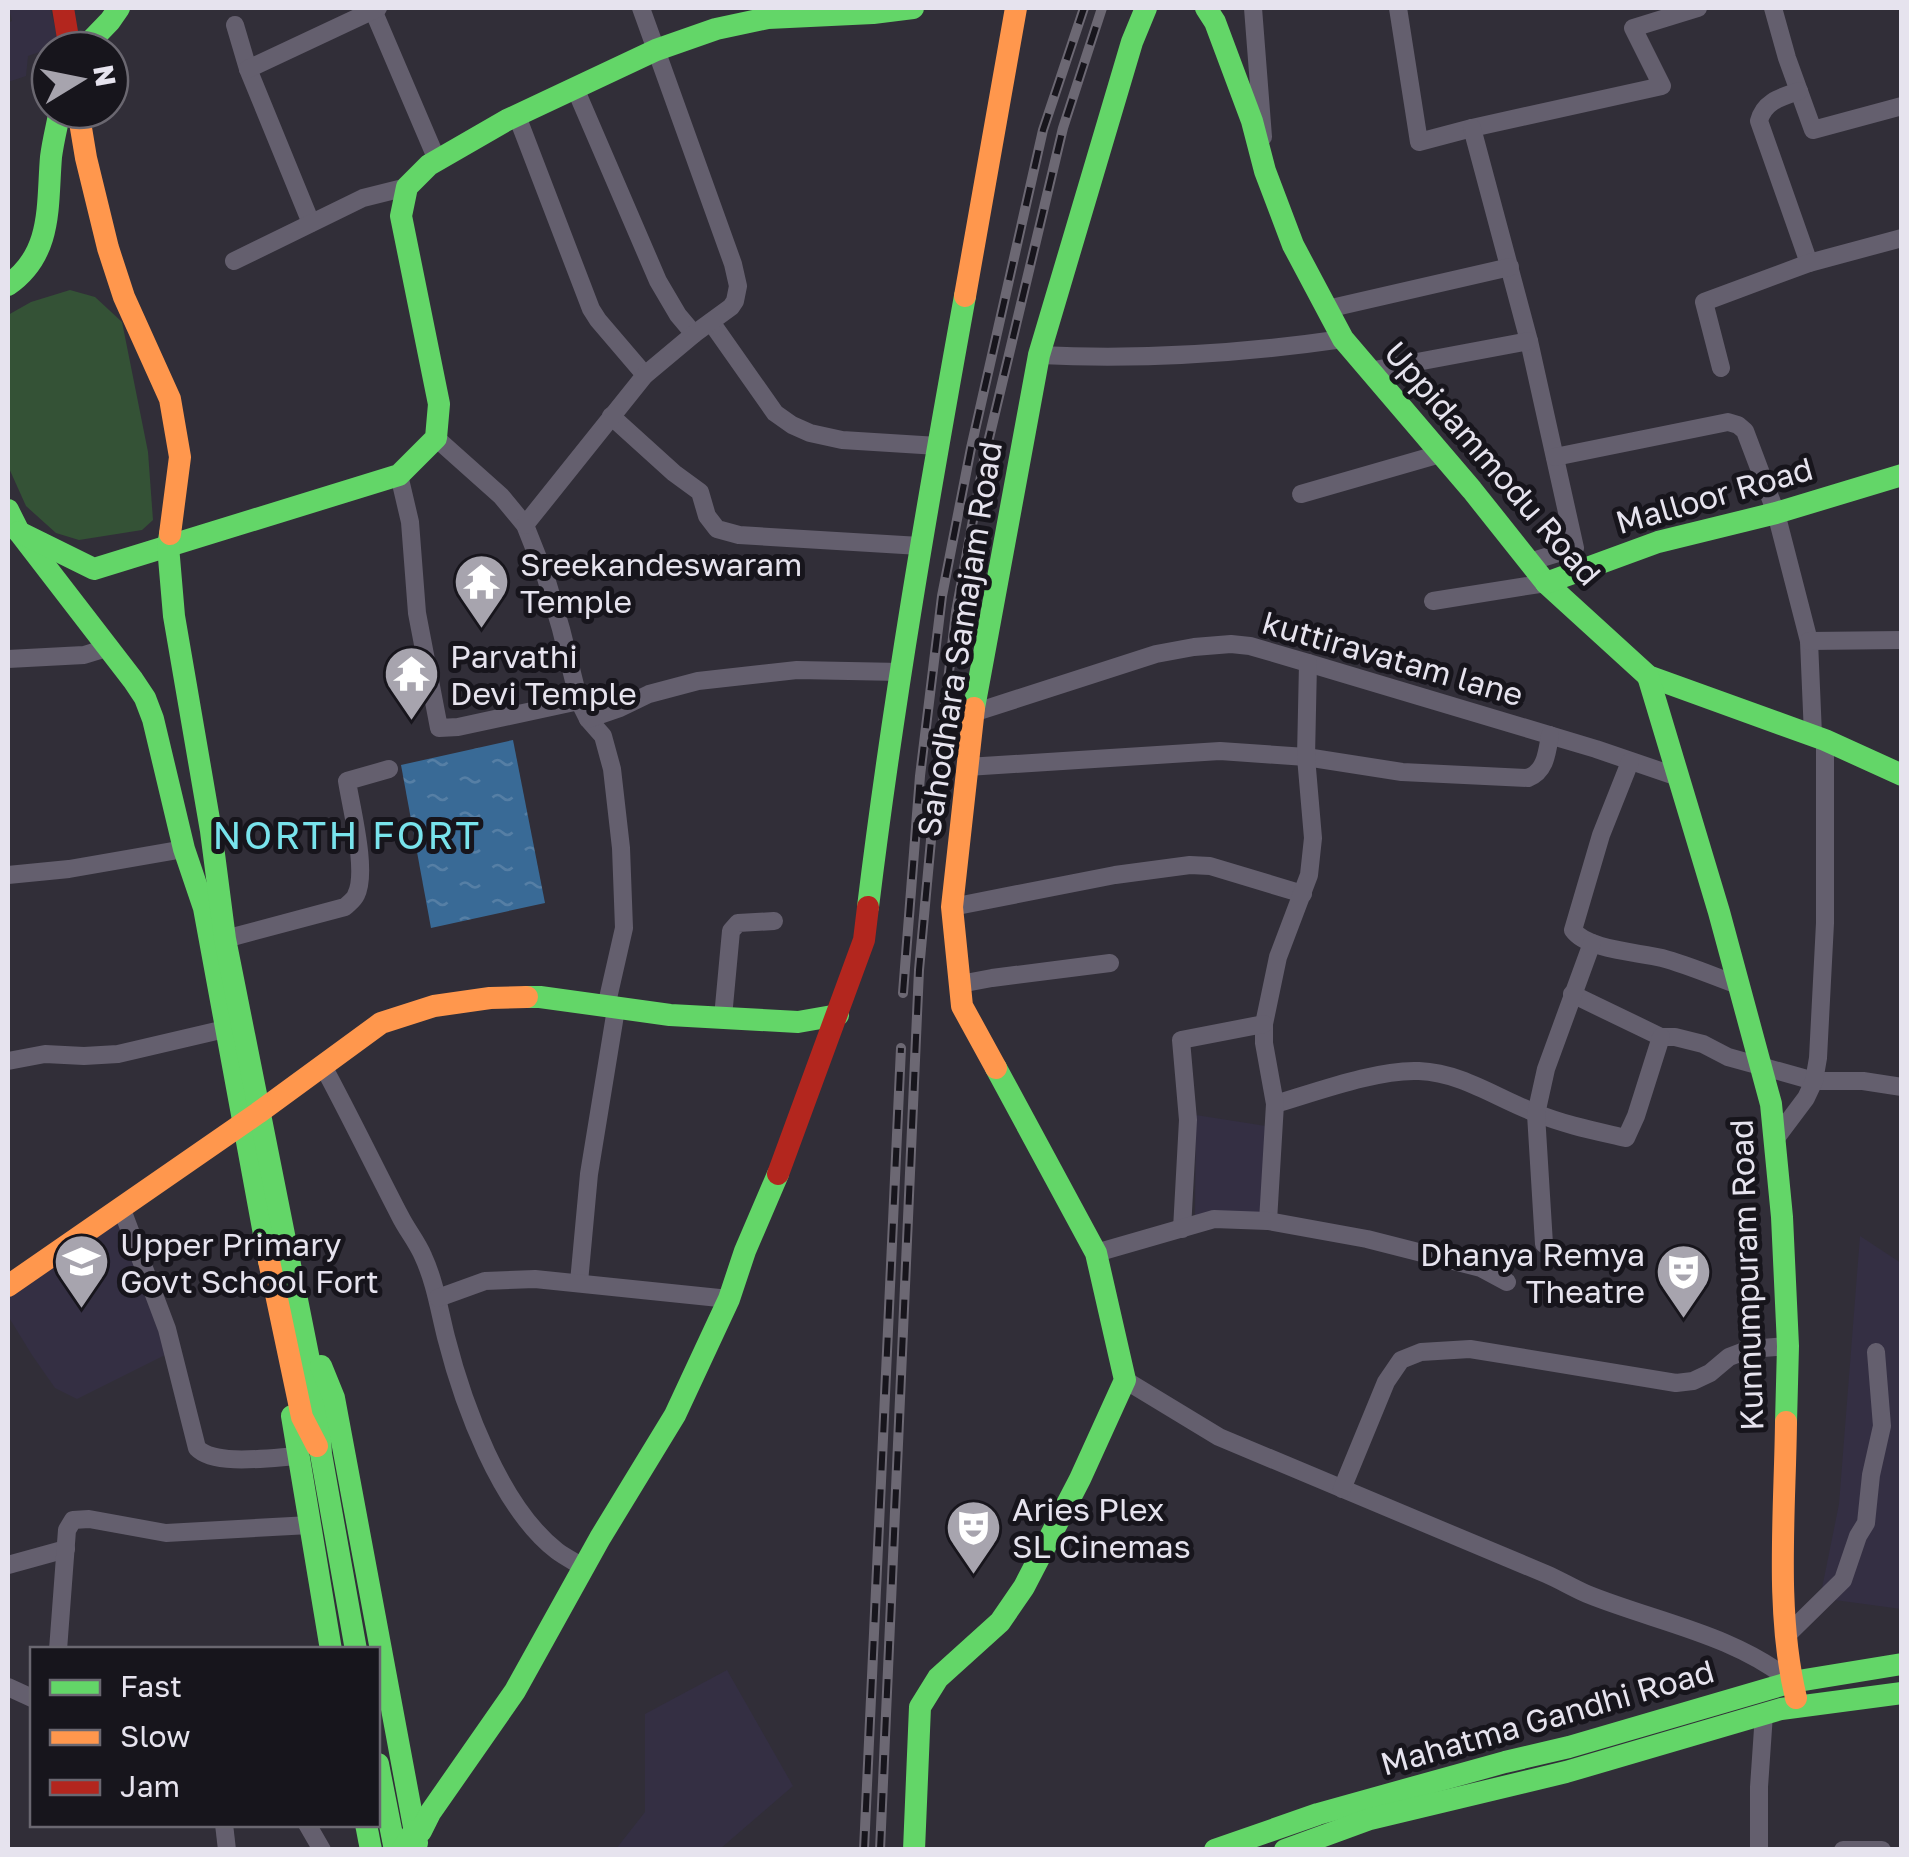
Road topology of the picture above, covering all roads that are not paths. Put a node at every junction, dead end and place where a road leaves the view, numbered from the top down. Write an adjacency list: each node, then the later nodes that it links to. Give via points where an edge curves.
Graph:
1 (120, 8): 14 (street)
2 (641, 8): 15 (street)
3 (913, 8): 11 (street)
4 (1016, 8): 44 (street)
5 (1146, 8): 38 (street, Sahodhara Samajam Road)
6 (1253, 8): 25 (street)
7 (1398, 8): 21 (street, via 1419,142)
8 (1698, 8): 21 (street, via 1633,28 1662,86)
9 (1773, 8): 18 (street)
10 (376, 9): 16 (street); 24 (street)
11 (860, 10): 15 (street, via 768,18)
12 (1211, 12): 25 (street, Uppidammodu Road)
13 (235, 24): 16 (street)
14 (101, 30)
15 (656, 50): 17 (street); 34 (street, via 737,277 736,300)
16 (248, 69): 27 (street)
17 (575, 88): 20 (street); 35 (street, via 658,281)
18 (1799, 91): 19 (street, via 1814,130); 30 (street, via 1765,107 1759,121)
19 (1902, 106)
20 (517, 116): 24 (street); 41 (street, via 592,309)
21 (1472, 128): 31 (street)
22 (55, 130): 32 (street, via 37,256)
23 (81, 130): 54 (street, via 124,298 170,399 180,457)
24 (437, 160): 26 (street)
25 (1265, 172): 33 (street, Uppidammodu Road)
26 (408, 187): 27 (street, via 363,198); 43 (street, via 401,216 439,404)
27 (311, 223): 29 (street)
28 (1902, 238): 30 (street)
29 (234, 260)
30 (1809, 263): 39 (street, via 1704,302)
31 (1510, 267): 33 (street); 37 (street)
32 (8, 284)
33 (1327, 309): 36 (street, Uppidammodu Road)
34 (710, 322): 35 (street); 44 (street, via 775,413 792,425 842,440)
35 (694, 334): 41 (street)
36 (1343, 339): 38 (street, via 1168,357); 40 (street, Uppidammodu Road)
37 (1529, 341): 40 (street); 46 (street)
38 (1039, 354): 67 (street, Sahodhara Samajam Road)
39 (1721, 368)
40 (1369, 371): 45 (street, Uppidammodu Road)
41 (645, 375): 42 (street)
42 (611, 416): 52 (street); 55 (street, via 700,492 717,528 739,535)
43 (436, 438): 47 (street); 52 (street)
44 (938, 446): 55 (street)
45 (1440, 454): 49 (street); 56 (street, Uppidammodu Road)
46 (1555, 457): 51 (street, via 1728,422 1745,431); 56 (street, via 1575,548)
47 (400, 475): 54 (street); 66 (street, via 439,728)
48 (1902, 475): 51 (street, Malloor Road)
49 (1301, 494)
50 (8, 510): 53 (street)
51 (1776, 513): 57 (street, Malloor Road, via 1658,542); 60 (street)
52 (525, 525): 66 (street)
53 (19, 532): 54 (street, via 94,569); 61 (street)
54 (168, 546): 82 (street)
55 (920, 546): 64 (street)
56 (1530, 562): 57 (street, Uppidammodu Road)
57 (1546, 583): 58 (street); 65 (street, Uppidammodu Road)
58 (1433, 602)
59 (1902, 640): 60 (street)
60 (1809, 641): 70 (street)
61 (110, 648): 62 (street); 77 (street, via 153,719)
62 (8, 659)
63 (1308, 663): 67 (street, kuttiravatam lane, via 1250,646 1194,647); 69 (street, kuttiravatam lane); 71 (street)
64 (901, 672): 68 (street, via 797,670 698,681); 89 (street, via 864,940)
65 (1648, 676): 70 (street, Uppidammodu Road); 76 (street, Kunnumpuram Road)
66 (579, 701): 68 (street)
67 (973, 713): 73 (street, Sahodhara Samajam Road)
68 (588, 719): 88 (street, via 603,736 612,769 620,848 624,928)
69 (1550, 735): 71 (street, via 1543,767 1528,778 1402,772); 72 (street, kuttiravatam lane)
70 (1819, 738): 75 (street, Uppidammodu Road); 97 (street, via 1824,923)
71 (1306, 757): 73 (street, via 1220,751); 79 (street, via 1313,838)
72 (1630, 762): 76 (street, kuttiravatam lane); 83 (street, via 1573,925 1576,936)
73 (968, 767): 80 (street, Sahodhara Samajam Road)
74 (390, 768): 82 (street, via 347,781 359,878 346,907)
75 (1902, 775)
76 (1678, 777): 86 (street, Kunnumpuram Road)
77 (184, 849): 78 (street); 92 (street, via 204,908)
78 (8, 875)
79 (1303, 894): 80 (street, via 1190,865); 91 (street, via 1278,958)
80 (952, 907): 85 (street, Sahodhara Samajam Road)
81 (774, 921): 90 (street, via 738,923 731,931)
82 (225, 939): 101 (street)
83 (1592, 943): 86 (street, via 1664,958); 87 (street)
84 (1110, 963): 85 (street)
85 (960, 984): 107 (street, Sahodhara Samajam Road, via 962,1006)
86 (1738, 985): 96 (street, Kunnumpuram Road)
87 (1572, 994): 93 (street); 100 (street)
88 (611, 1008): 90 (street); 95 (street, via 540,997 434,1006 381,1024); 108 (street)
89 (838, 1015): 90 (street, via 798,1022); 113 (street)
90 (723, 1017)
91 (1264, 1024): 99 (street); 105 (street, via 1181,1040 1188,1120)
92 (225, 1029): 94 (street, via 118,1054); 101 (street)
93 (1661, 1037): 96 (street, via 1703,1044); 100 (street, via 1626,1138)
94 (8, 1061)
95 (323, 1066): 101 (street); 112 (street, via 422,1254)
96 (1763, 1067): 97 (street); 102 (street, Kunnumpuram Road)
97 (1814, 1081): 98 (street); 102 (street)
98 (1902, 1088)
99 (1275, 1104): 100 (street, via 1416,1070 1469,1081); 104 (street)
100 (1536, 1114): 106 (street)
101 (251, 1118): 103 (street); 111 (street); 117 (street, via 279,1314)
102 (1776, 1138): 114 (street, Kunnumpuram Road)
103 (121, 1207): 110 (street); 117 (street, via 167,1329 197,1448 217,1458)
104 (1268, 1221): 105 (street, via 1214,1219); 109 (street, via 1481,1268)
105 (1182, 1228): 107 (street)
106 (1544, 1244)
107 (1096, 1253): 116 (street, Sahodhara Samajam Road)
108 (579, 1282): 112 (street, via 485,1280); 113 (street)
109 (1507, 1282)
110 (8, 1286)
111 (294, 1292): 117 (street, via 318,1405); 127 (street, via 334,1398)
112 (438, 1298): 122 (street, via 464,1402 494,1465 533,1526)
113 (729, 1299): 122 (street, via 675,1415)
114 (1788, 1346): 118 (street, via 1750,1349 1676,1384 1470,1349 1421,1352 1402,1360 1386,1382); 123 (street, Kunnumpuram Road)
115 (1876, 1352): 123 (street, via 1882,1426 1866,1523 1843,1580)
116 (1125, 1380): 118 (street, via 1219,1437); 139 (street, via 1024,1587 1000,1622 938,1678 920,1708)
117 (311, 1455): 119 (street); 126 (street)
118 (1342, 1488): 130 (street, via 1586,1594 1724,1642)
119 (310, 1525): 120 (street, via 166,1533 73,1520); 125 (street)
120 (66, 1549): 121 (street); 124 (street)
121 (8, 1565)
122 (583, 1567): 137 (street, via 514,1692)
123 (1787, 1635): 130 (street, Kunnumpuram Road)
124 (58, 1647)
125 (330, 1647)
126 (355, 1647)
127 (375, 1647)
128 (1902, 1664): 130 (street, Mahatma Gandhi Road)
129 (380, 1676): 137 (street)
130 (1792, 1682): 132 (street, Kunnumpuram Road); 136 (street, Mahatma Gandhi Road, via 1318,1814)
131 (1902, 1694): 132 (street, Mahatma Gandhi Road)
132 (1798, 1708): 133 (street, Mahatma Gandhi Road)
133 (1764, 1714): 141 (street, Mahatma Gandhi Road, via 1566,1772 1370,1819); 142 (street)
134 (380, 1824): 137 (street)
135 (309, 1827): 138 (street)
136 (1251, 1843): 140 (street, Mahatma Gandhi Road)
137 (408, 1845)
138 (322, 1850)
139 (914, 1850)
140 (1215, 1850)
141 (1284, 1850)
142 (1759, 1850)
143 (1843, 1850): 144 (street)
144 (1882, 1850)

